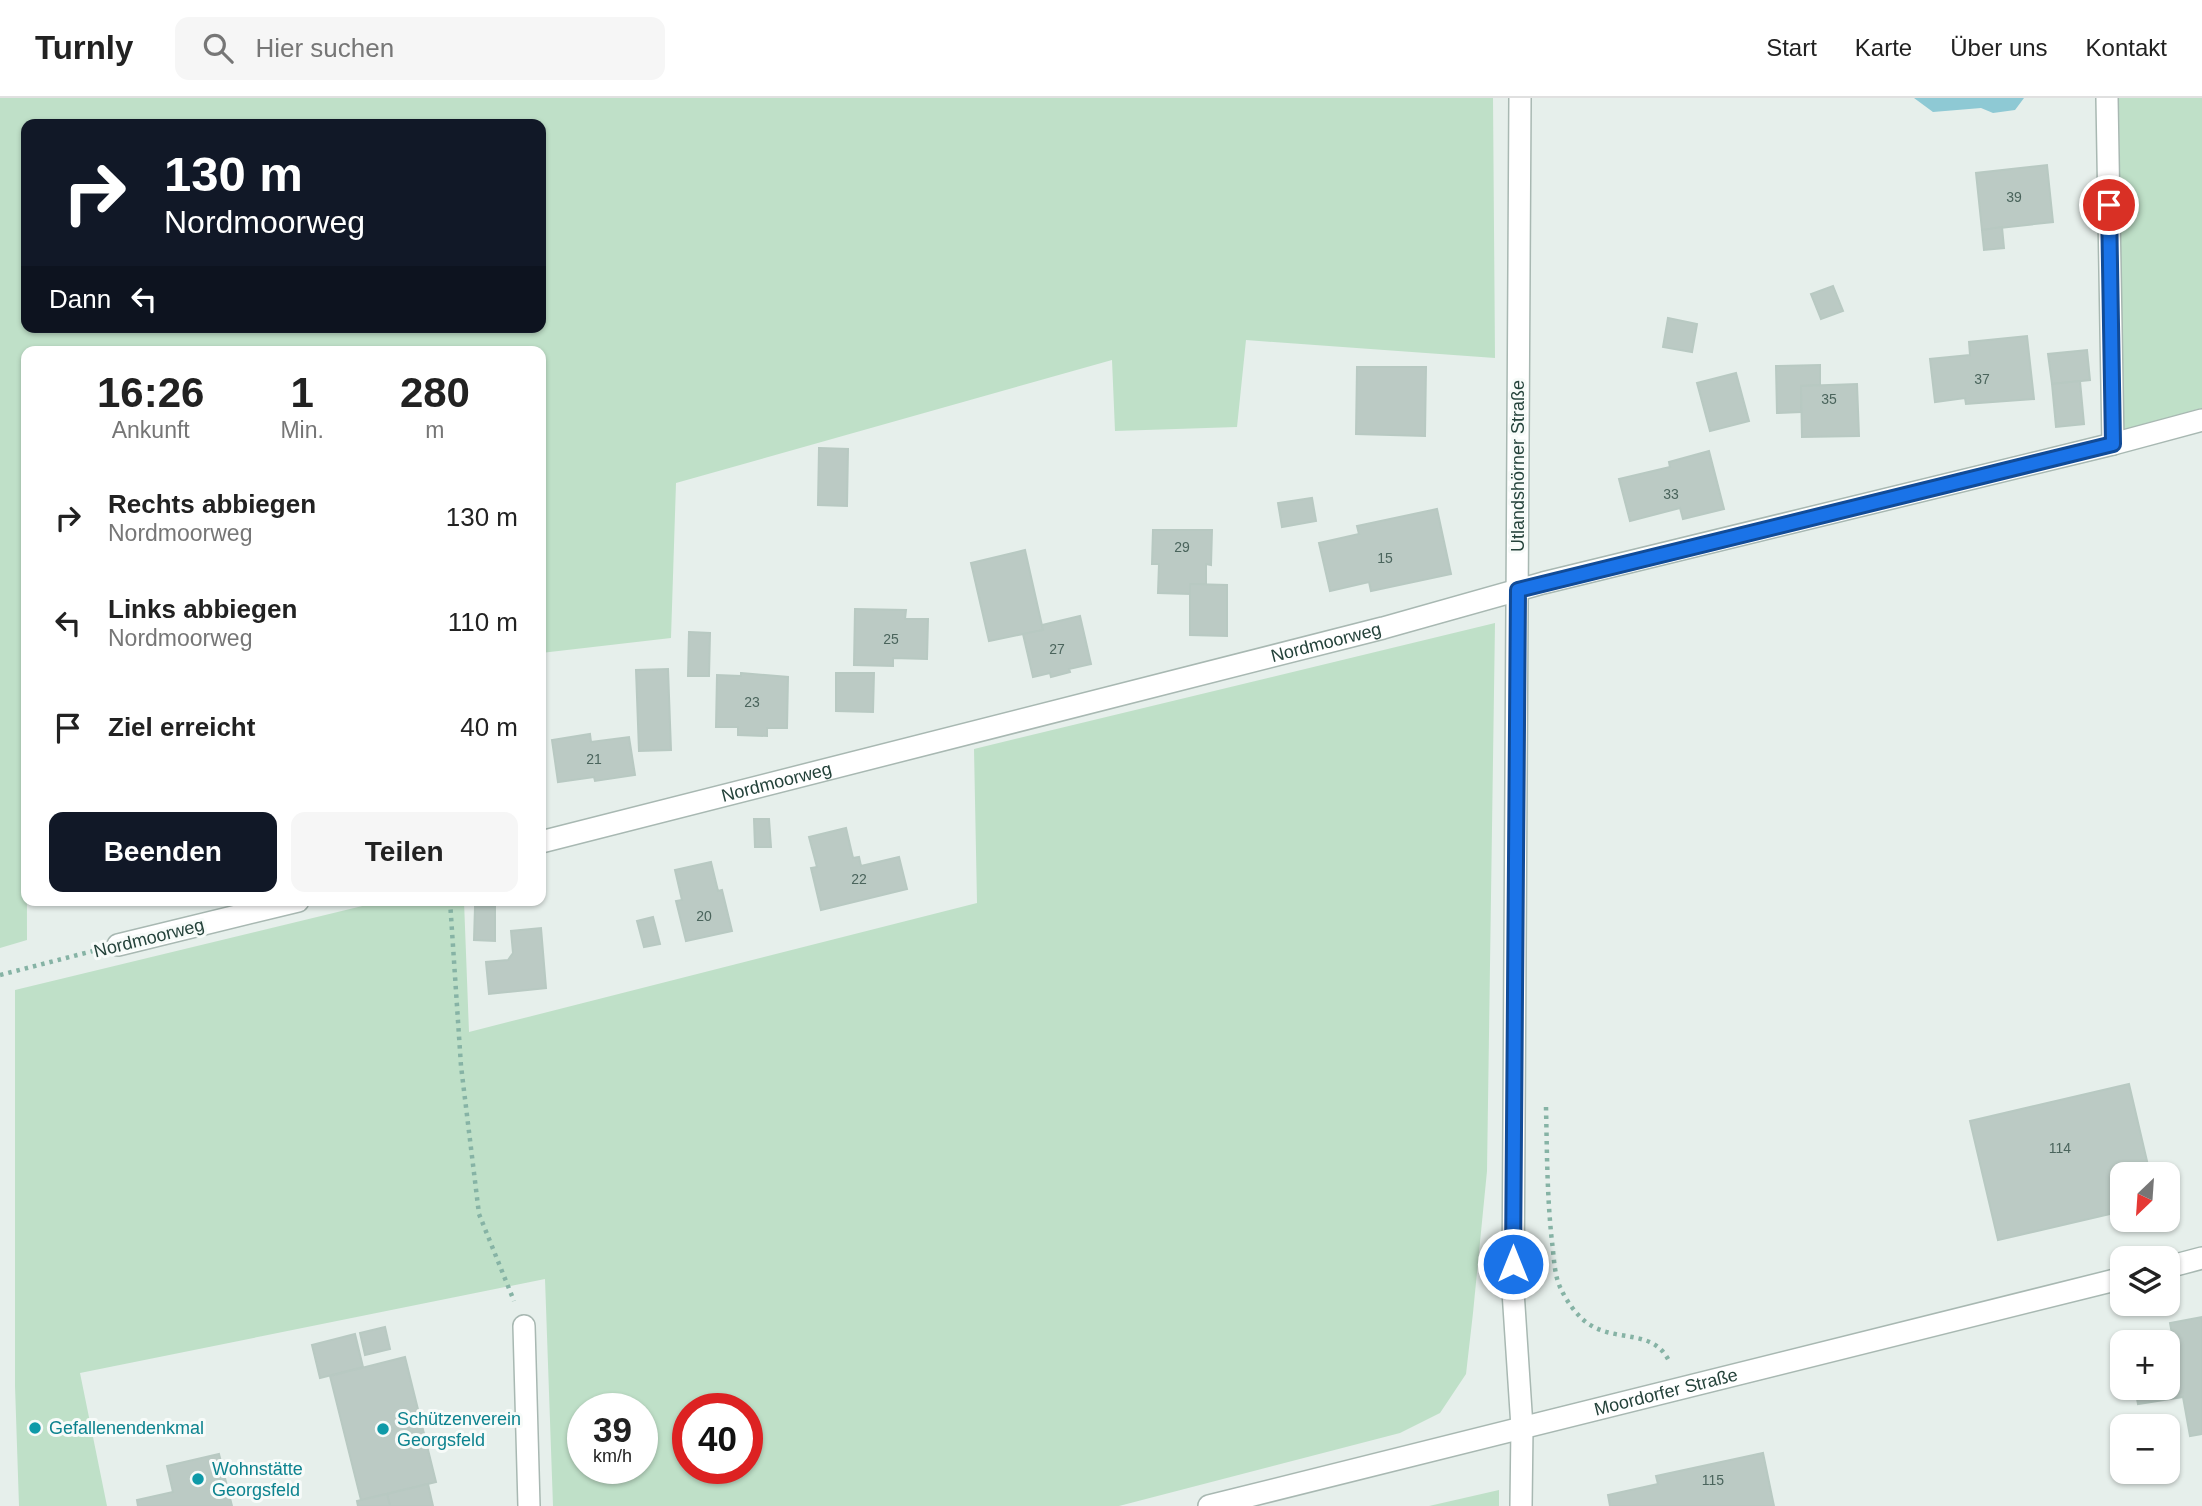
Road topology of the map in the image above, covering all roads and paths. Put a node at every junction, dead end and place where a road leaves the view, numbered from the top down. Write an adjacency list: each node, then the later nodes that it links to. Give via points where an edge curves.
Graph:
1 (1520, 98): 5 (street, Utlandshörner Straße)
2 (2107, 98): 4 (street)
3 (2202, 420): 4 (street, Nordmoorweg)
4 (2113, 444): 5 (street, Nordmoorweg)
5 (1518, 590): 6 (street, Nordmoorweg); 17 (street, Utlandshörner Straße, via 1513,1291)
6 (546, 841)
7 (278, 906): 9 (street, Nordmoorweg)
8 (450, 906): 15 (path, via 461,1066 479,1213)
9 (118, 945): 10 (path, Nordmoorweg)
10 (0, 975)
11 (1546, 1103): 16 (path, via 1547,1196 1560,1287 1591,1326 1630,1339 1650,1340 1661,1348)
12 (2202, 1258): 13 (street)
13 (2180, 1264)
14 (2110, 1281): 16 (street, Moordorfer Straße)
15 (524, 1326): 18 (street)
16 (1678, 1390): 17 (street, Moordorfer Straße)
17 (1522, 1427): 19 (street, Moordorfer Straße); 20 (street, Utlandshörner Straße)
18 (529, 1506)
19 (1209, 1506)
20 (1521, 1506)

